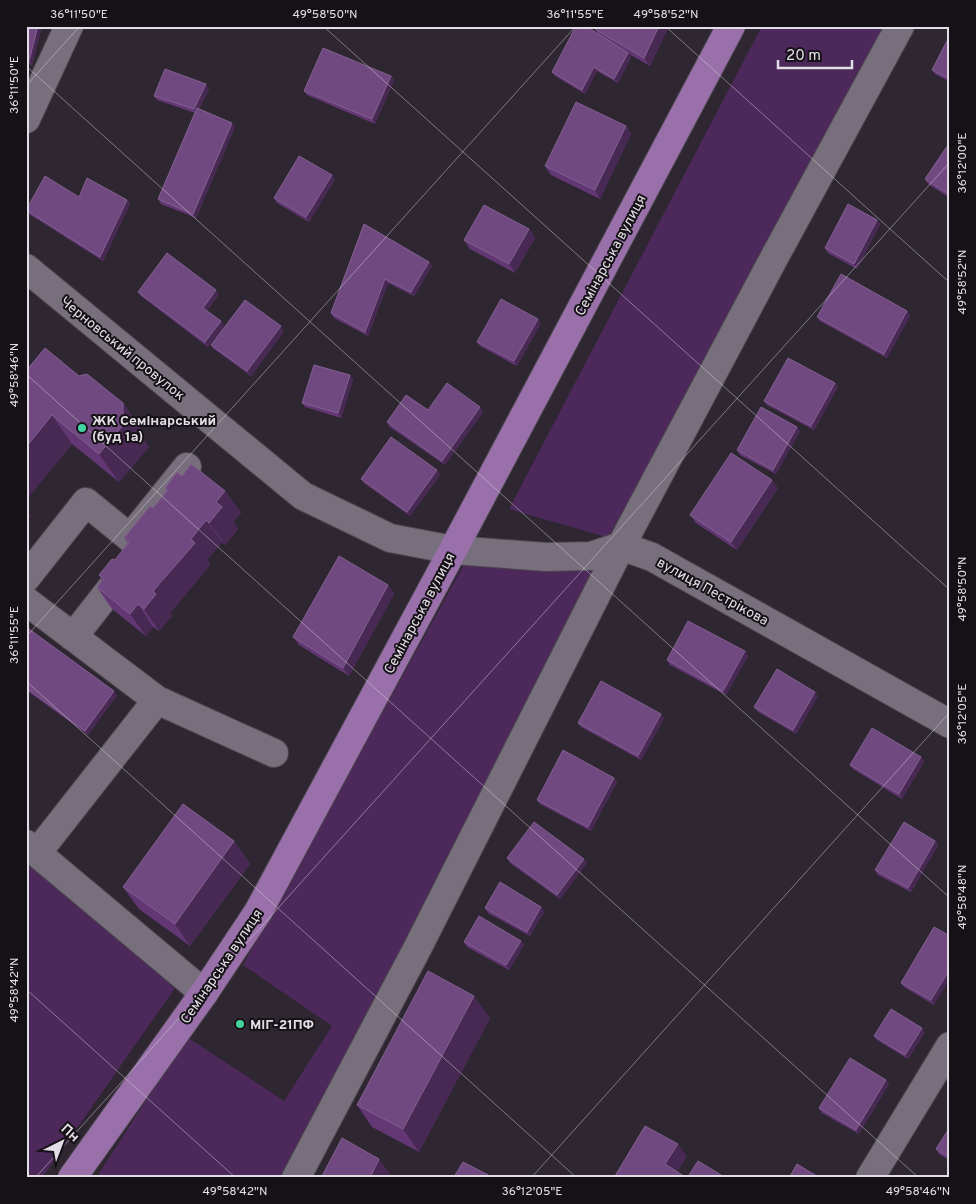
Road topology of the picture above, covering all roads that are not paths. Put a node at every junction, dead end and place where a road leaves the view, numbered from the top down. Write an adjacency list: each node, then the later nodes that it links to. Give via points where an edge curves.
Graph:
1 (70, 26): 4 (street)
2 (731, 26): 9 (main road, Семінарська вулиця)
3 (900, 26): 8 (street)
4 (26, 119)
5 (26, 268): 9 (street, Черновський провулок, via 303,496 390,538)
6 (187, 467): 7 (street)
7 (130, 538): 10 (street, via 86,502); 12 (street, via 130,565)
8 (621, 546): 9 (street, via 591,556 546,557); 14 (street, вулиця Пестрікова, via 652,556); 20 (street, via 417,949)
9 (453, 550): 17 (main road, Семінарська вулиця, via 258,912)
10 (26, 578)
11 (26, 601): 12 (street)
12 (73, 637): 13 (street)
13 (157, 700): 15 (street); 16 (street)
14 (950, 724)
15 (274, 753)
16 (32, 848): 17 (street)
17 (204, 993): 19 (main road, Семінарська вулиця)
18 (950, 1046): 21 (street)
19 (72, 1178)
20 (296, 1178)
21 (870, 1178)

